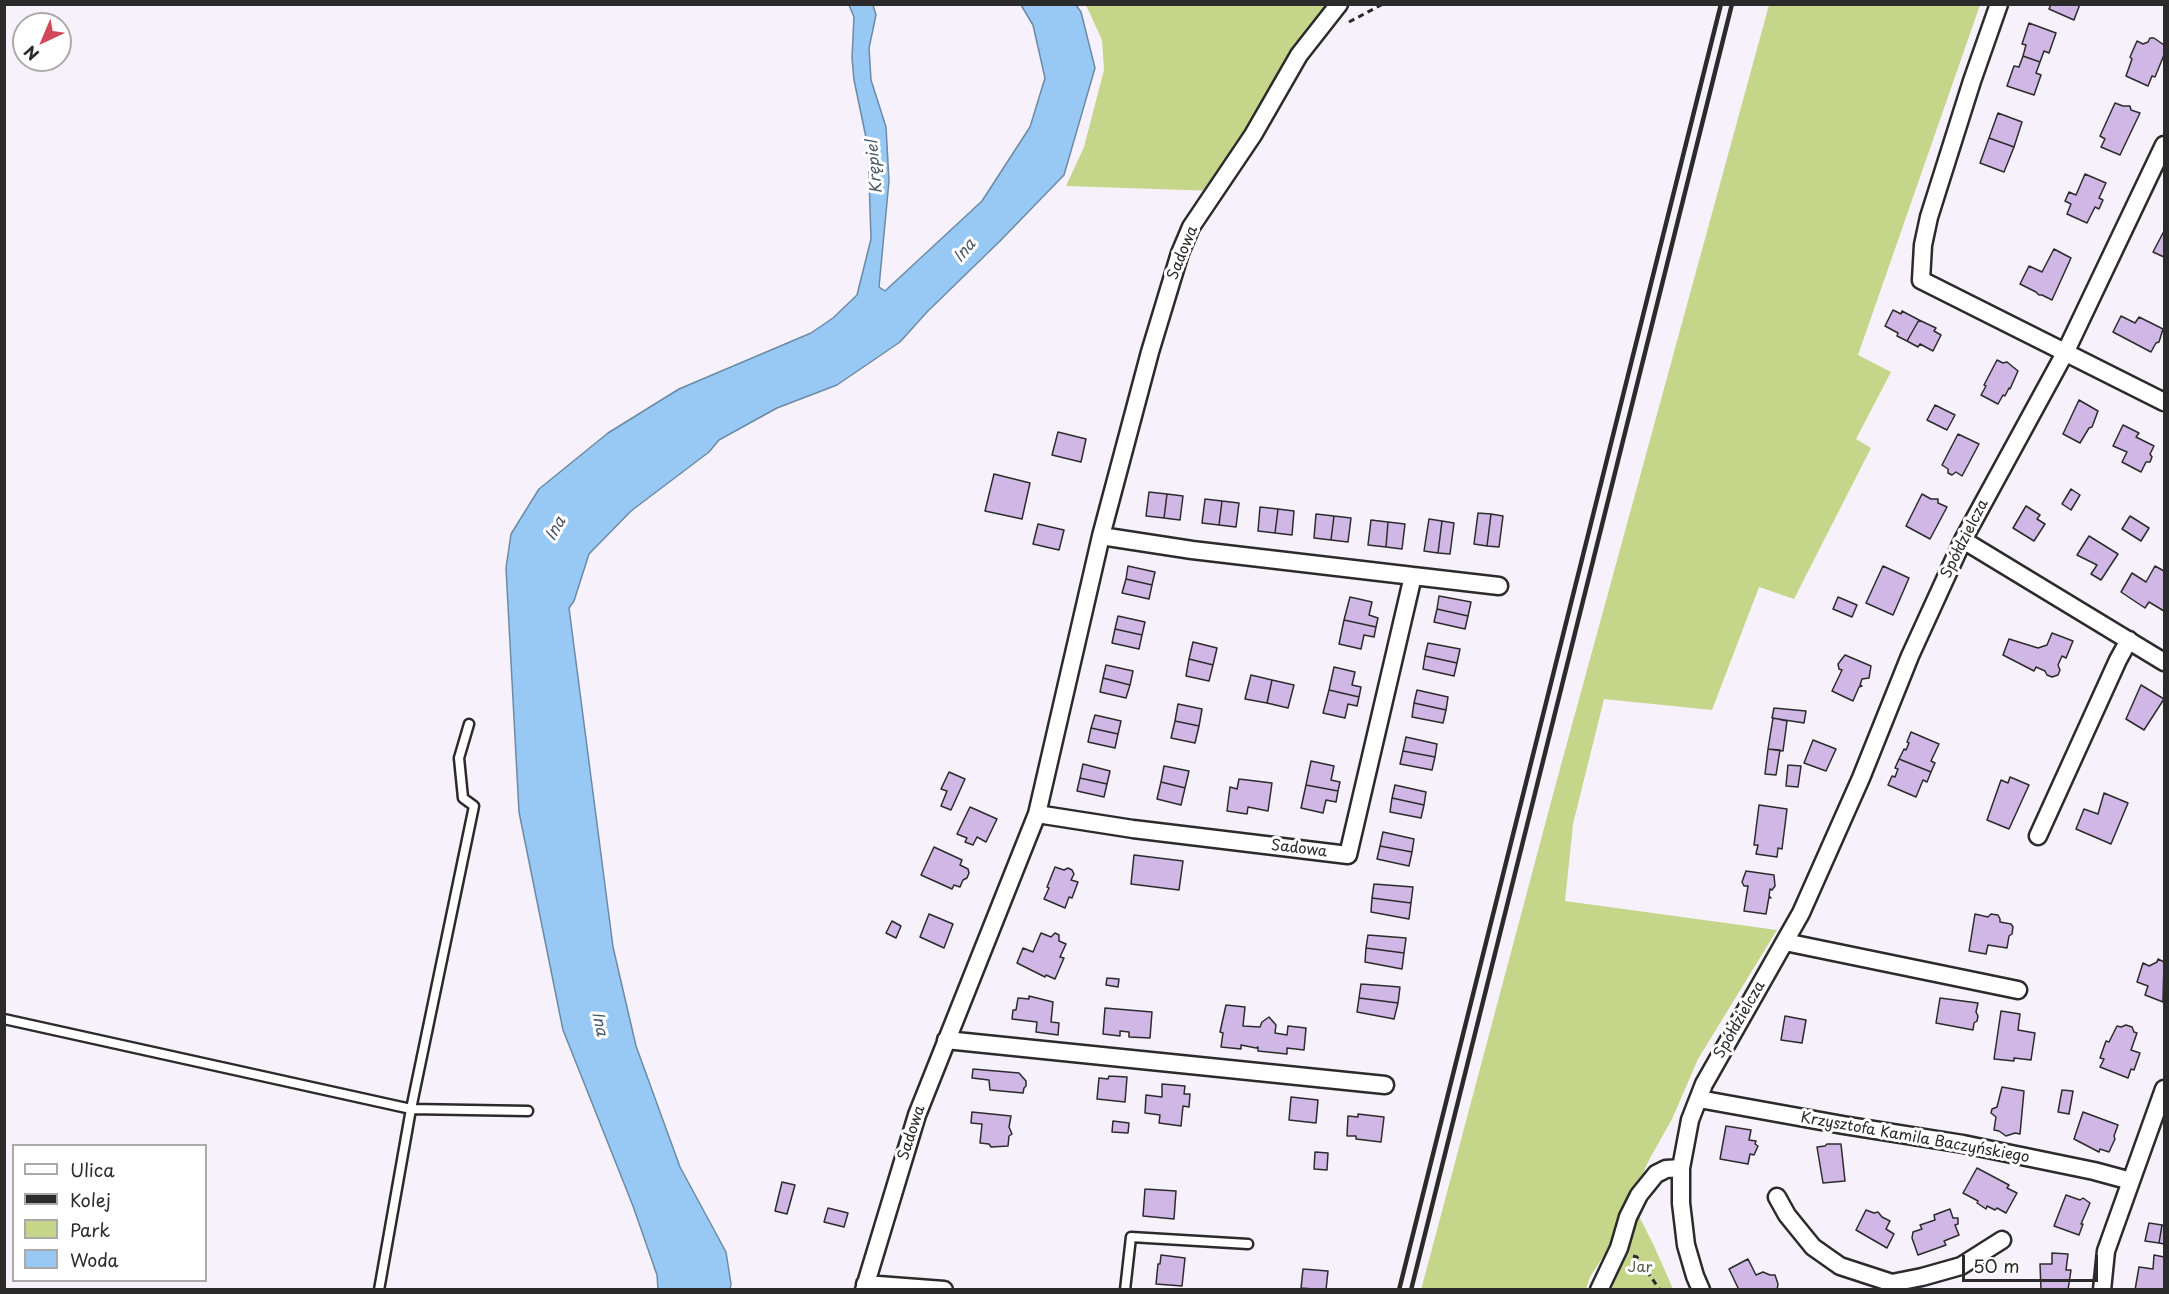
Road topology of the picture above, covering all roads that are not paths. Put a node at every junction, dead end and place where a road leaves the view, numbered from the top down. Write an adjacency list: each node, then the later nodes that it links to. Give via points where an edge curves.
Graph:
1 (1339, 4): 6 (street, Sadowa, via 1299,55 1253,135 1191,227 1150,352)
2 (1999, 4): 4 (street, via 1929,217 1921,280)
3 (2164, 146): 4 (street, Spółdzielcza)
4 (2065, 353): 5 (street); 7 (street, Spółdzielcza)
5 (2164, 402)
6 (1101, 536): 8 (street); 13 (street, Sadowa)
7 (1963, 540): 10 (street); 15 (street, Spółdzielcza, via 1910,656 1861,778)
8 (1413, 576): 9 (street); 13 (street, Sadowa, via 1348,855)
9 (1499, 586)
10 (2129, 640): 11 (street); 14 (street)
11 (2164, 662)
12 (469, 724): 22 (lane, via 459,758 463,798 474,806)
13 (1037, 814): 18 (street, Sadowa)
14 (2038, 836)
15 (1785, 942): 16 (street); 21 (street, Spółdzielcza)
16 (2018, 990)
17 (4, 1019): 22 (lane)
18 (946, 1040): 19 (street); 30 (street, Sadowa, via 917,1115)
19 (1385, 1084)
20 (2164, 1089): 25 (street)
21 (1699, 1099): 24 (street, Spółdzielcza, via 1690,1120); 25 (street, Krzysztofa Kamila Baczyńskiego, via 1963,1144)
22 (411, 1109): 23 (lane); 31 (lane)
23 (528, 1111)
24 (1681, 1168): 34 (street, via 1666,1169 1650,1180 1628,1217); 35 (street, Spółdzielcza, via 1686,1245)
25 (2131, 1181): 36 (street, via 2106,1251)
26 (1777, 1197): 29 (street, via 1813,1247 1840,1266)
27 (2002, 1240): 29 (street, via 1961,1266)
28 (1248, 1244): 33 (lane, via 1131,1237)
29 (1892, 1286)
30 (865, 1287): 32 (street)
31 (379, 1290)
32 (944, 1290)
33 (1125, 1290)
34 (1599, 1290)
35 (1701, 1290)
36 (2102, 1290)

